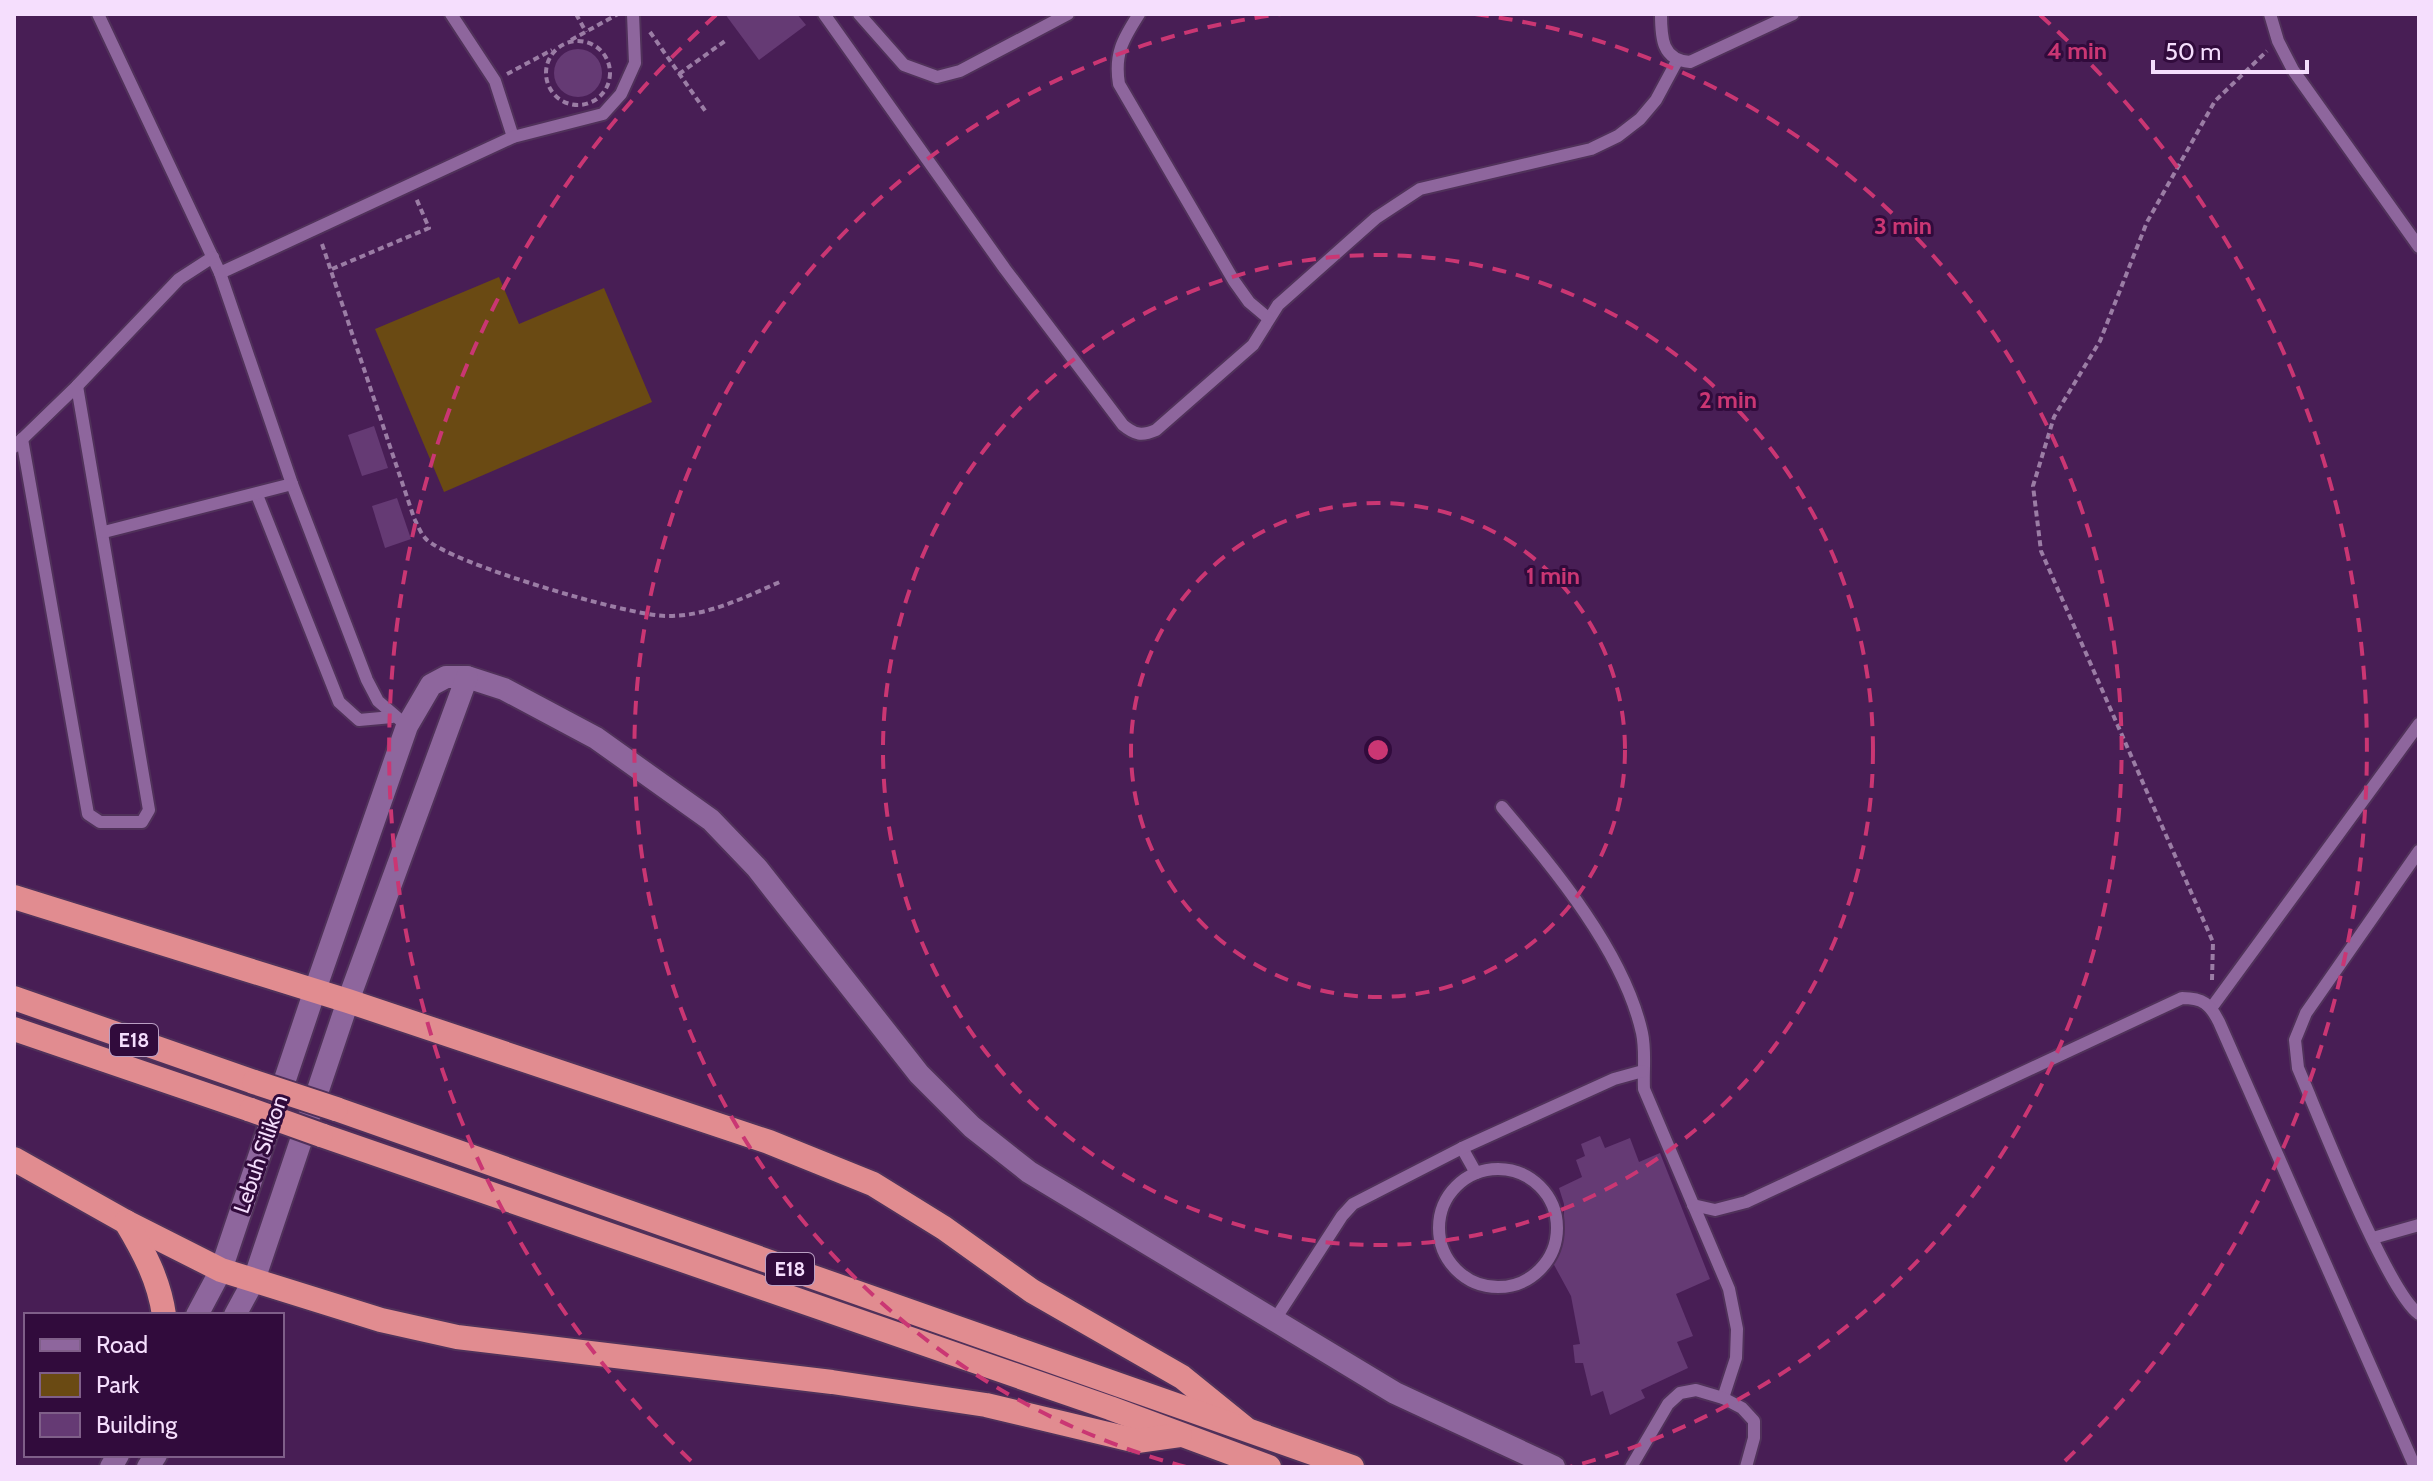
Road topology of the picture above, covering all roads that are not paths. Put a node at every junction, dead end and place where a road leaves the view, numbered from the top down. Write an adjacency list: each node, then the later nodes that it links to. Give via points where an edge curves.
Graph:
1 (98, 14): 14 (lane)
2 (451, 14): 12 (lane, via 495,81)
3 (633, 14): 12 (lane, via 635,63 621,94 603,114)
4 (824, 14): 16 (lane, via 1005,269 1133,433 1156,430 1253,345)
5 (859, 14): 6 (lane, via 904,65 937,77 960,71)
6 (1068, 14)
7 (1139, 14): 16 (lane, via 1120,42 1119,84 1234,281)
8 (1661, 14): 11 (lane, via 1662,43)
9 (1793, 14): 11 (lane, via 1721,51)
10 (2270, 14): 13 (lane, via 2293,70)
11 (1677, 61): 16 (lane, via 1656,100 1618,136 1591,149 1420,189 1365,227)
12 (513, 137): 15 (lane)
13 (2419, 247)
14 (213, 257): 15 (lane); 17 (lane, via 179,279)
15 (220, 273): 19 (lane)
16 (1268, 318)
17 (77, 386): 18 (lane); 21 (lane)
18 (18, 443): 21 (lane, via 88,814 100,822 142,822 149,810)
19 (292, 484): 20 (lane); 23 (lane, via 367,680)
20 (257, 495): 21 (lane); 23 (lane, via 339,702 359,720)
21 (104, 532)
22 (467, 677): 23 (street, Lebuh Silikon, via 446,677 431,685); 30 (street, Lebuh Silikon); 47 (street, via 504,689 596,738 711,820 757,868 919,1074 972,1127 1085,1209)
23 (400, 722): 28 (street, Lebuh Silikon)
24 (2419, 724): 31 (lane)
25 (1502, 807): 33 (lane, via 1564,883 1617,969 1635,1011)
26 (2419, 851): 40 (lane, via 2306,1013 2295,1040 2298,1068)
27 (14, 897): 28 (highway)
28 (315, 990): 30 (highway); 41 (street, Lebuh Silikon)
29 (14, 998): 49 (highway, E18, bridge)
30 (348, 1001): 42 (street, Lebuh Silikon); 49 (highway, via 769,1142 873,1184 1032,1291 1182,1377)
31 (2212, 1007): 37 (lane, via 2199,998 2182,998 1746,1202 1715,1210); 56 (lane)
32 (14, 1029): 50 (highway, E18, bridge)
33 (1643, 1071): 34 (lane); 37 (lane, via 1652,1111)
34 (1462, 1148): 36 (lane); 47 (lane, via 1353,1204)
35 (14, 1159): 38 (highway)
36 (1476, 1173): 36 (lane, via 1516,1171 1535,1180 1552,1205 1557,1235 1551,1255 1521,1282 1501,1287 1462,1275 1440,1241 1439,1220 1446,1201 1458,1184)
37 (1693, 1205): 48 (lane, via 1729,1289 1737,1329 1736,1358)
38 (126, 1222): 41 (highway); 43 (highway, via 146,1255)
39 (2419, 1225): 40 (lane)
40 (2373, 1238): 46 (lane, via 2407,1306)
41 (221, 1270): 42 (highway); 44 (street, Lebuh Silikon)
42 (254, 1280): 45 (street, Lebuh Silikon); 50 (highway, via 381,1320 457,1337 986,1405 1137,1441)
43 (164, 1313)
44 (198, 1313)
45 (236, 1313)
46 (2419, 1314)
47 (1274, 1321): 53 (street, via 1395,1393)
48 (1723, 1398): 54 (lane, via 1696,1390 1680,1393); 55 (lane, via 1754,1421)
49 (1245, 1428): 52 (highway, E18)
50 (1180, 1435): 51 (highway, E18)
51 (1269, 1467)
52 (1352, 1467)
53 (1554, 1467)
54 (1631, 1467)
55 (1746, 1467)
56 (2415, 1467)

